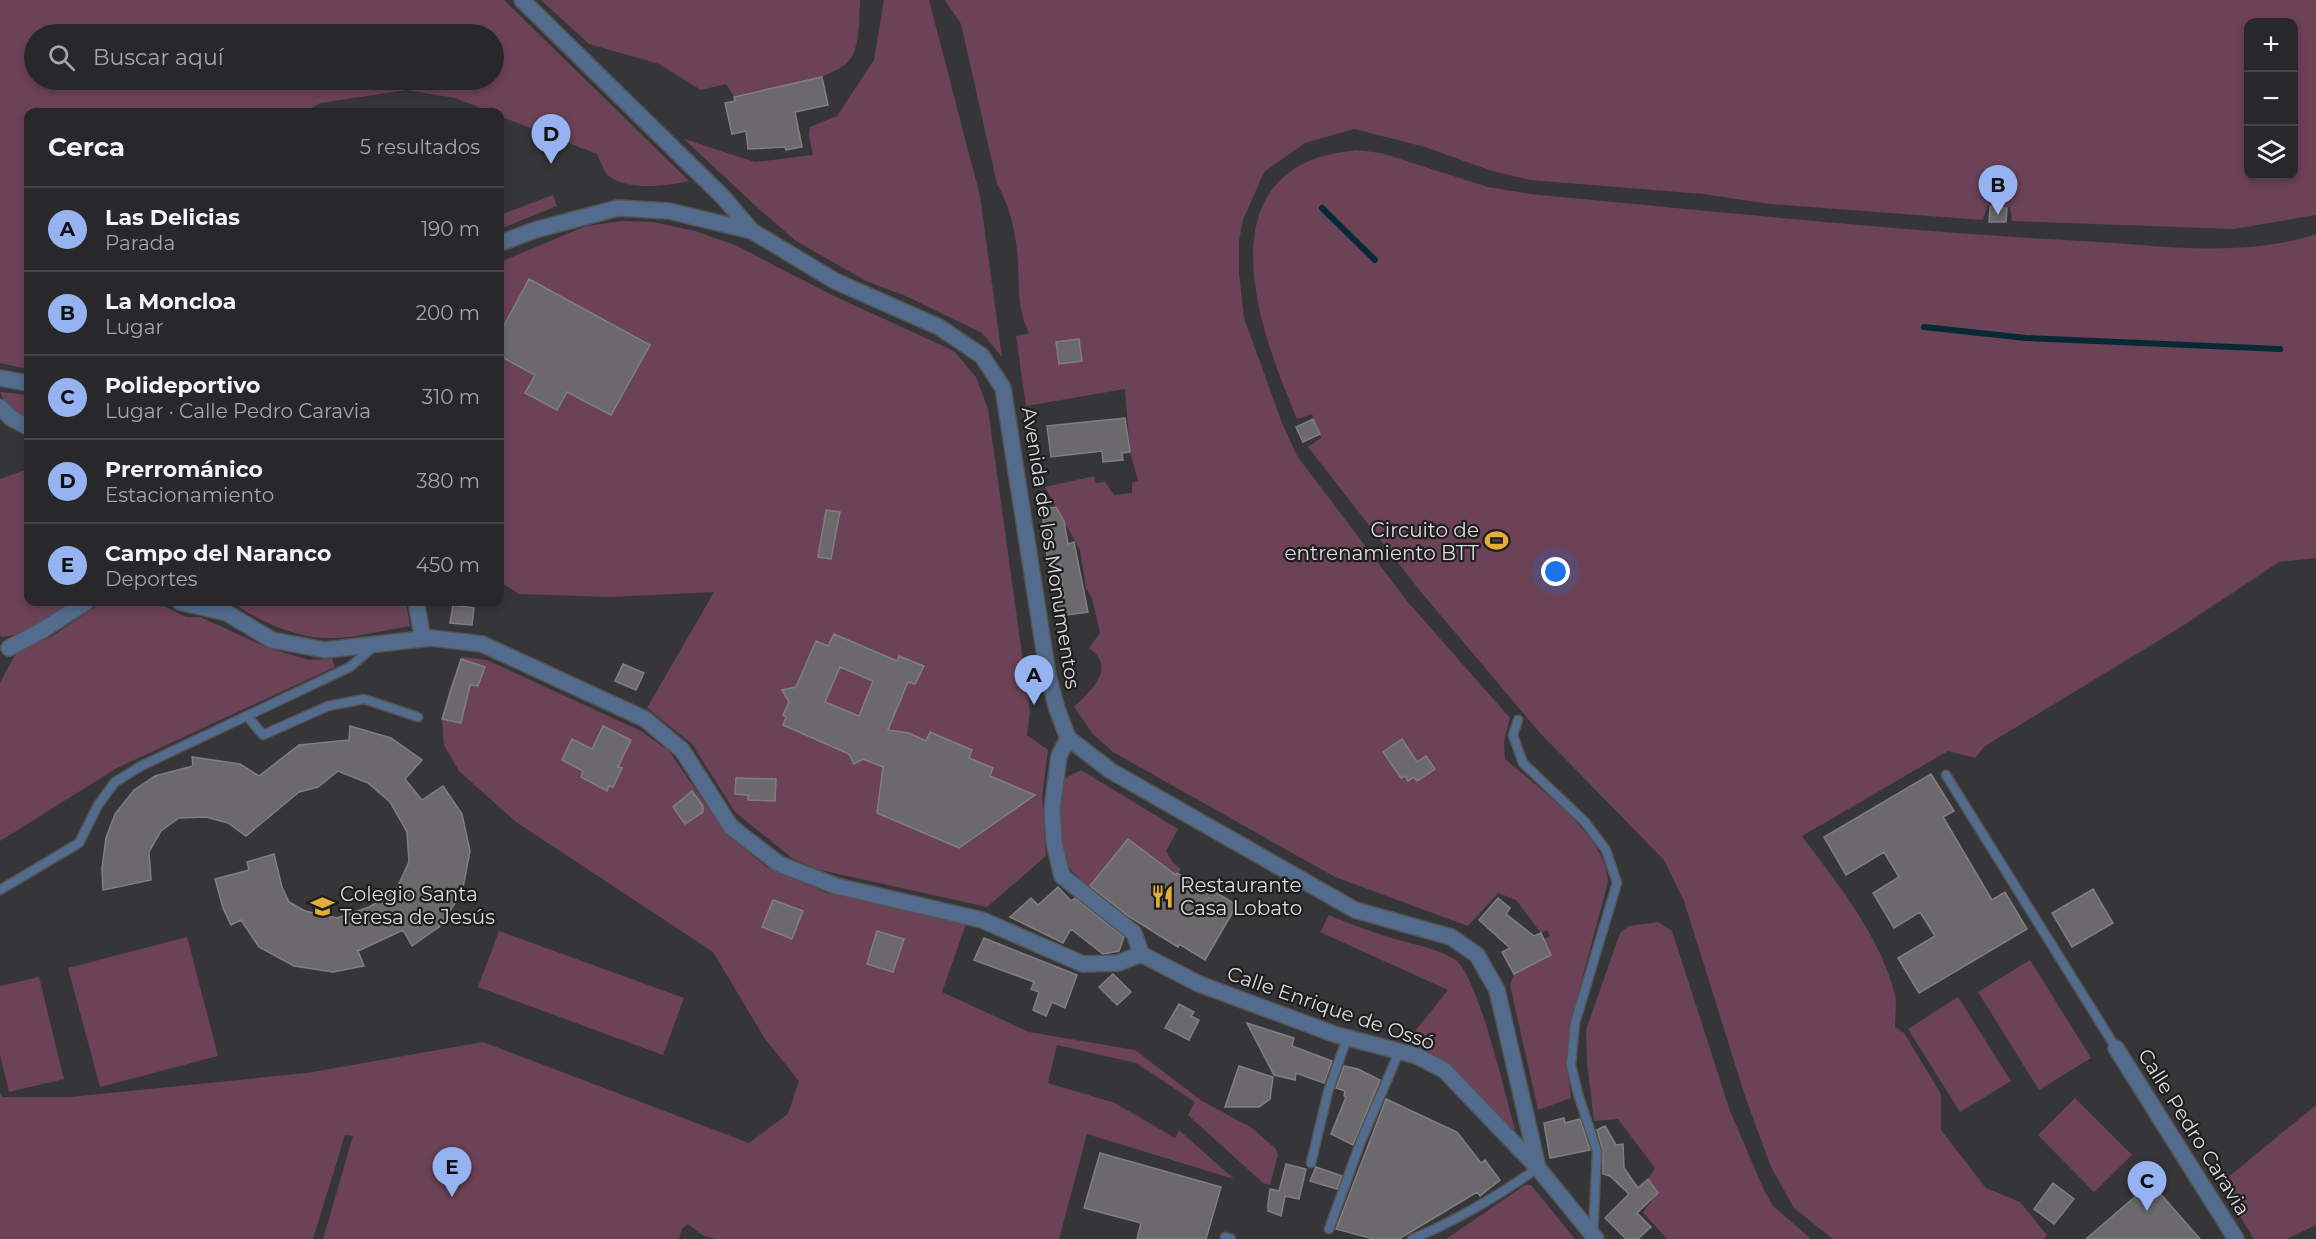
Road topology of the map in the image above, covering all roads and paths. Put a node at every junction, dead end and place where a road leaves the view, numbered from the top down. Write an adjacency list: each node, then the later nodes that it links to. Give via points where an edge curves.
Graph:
1 (522, 0): 2 (street, Avenida de los Monumentos, via 724,198)
2 (752, 231): 3 (street, via 669,211 618,208); 17 (street, Avenida de los Monumentos, via 835,281 939,327 982,356 1003,388 1048,675)
3 (504, 242)
4 (0, 378): 5 (street)
5 (24, 382)
6 (0, 407): 7 (street)
7 (24, 425)
8 (80, 606): 13 (street, via 43,630)
9 (417, 606): 11 (street)
10 (223, 607): 12 (street, via 272,640 325,650)
11 (423, 639): 12 (street); 20 (street, via 482,644 645,719 682,750 731,827 779,864 836,886 982,920 1083,964 1118,963)
12 (377, 644): 14 (lane, via 350,667)
13 (4, 645)
14 (246, 716): 15 (lane, via 263,735 328,706 364,699); 19 (lane, via 116,782 98,805 79,843)
15 (418, 717)
16 (1518, 720): 27 (lane, via 1513,735 1523,763 1585,822 1606,850 1617,883 1575,1023 1571,1065 1597,1151)
17 (1068, 738): 20 (street, via 1059,756 1052,810 1062,876 1134,933); 25 (street, via 1111,771 1354,910 1451,937 1477,956 1497,990)
18 (1946, 775): 22 (lane)
19 (0, 890)
20 (1141, 954): 21 (street, Calle Enrique de Ossó, via 1199,984)
21 (1347, 1038): 23 (street, Calle Enrique de Ossó); 24 (lane, via 1328,1092)
22 (2116, 1048): 29 (street, Calle Pedro Caravia)
23 (1399, 1052): 25 (street, Calle Enrique de Ossó, via 1444,1070); 26 (lane)
24 (1311, 1163)
25 (1538, 1168): 27 (street); 28 (lane, via 1475,1210)
26 (1329, 1229)
27 (1594, 1237)
28 (1412, 1239)
29 (2236, 1239)

